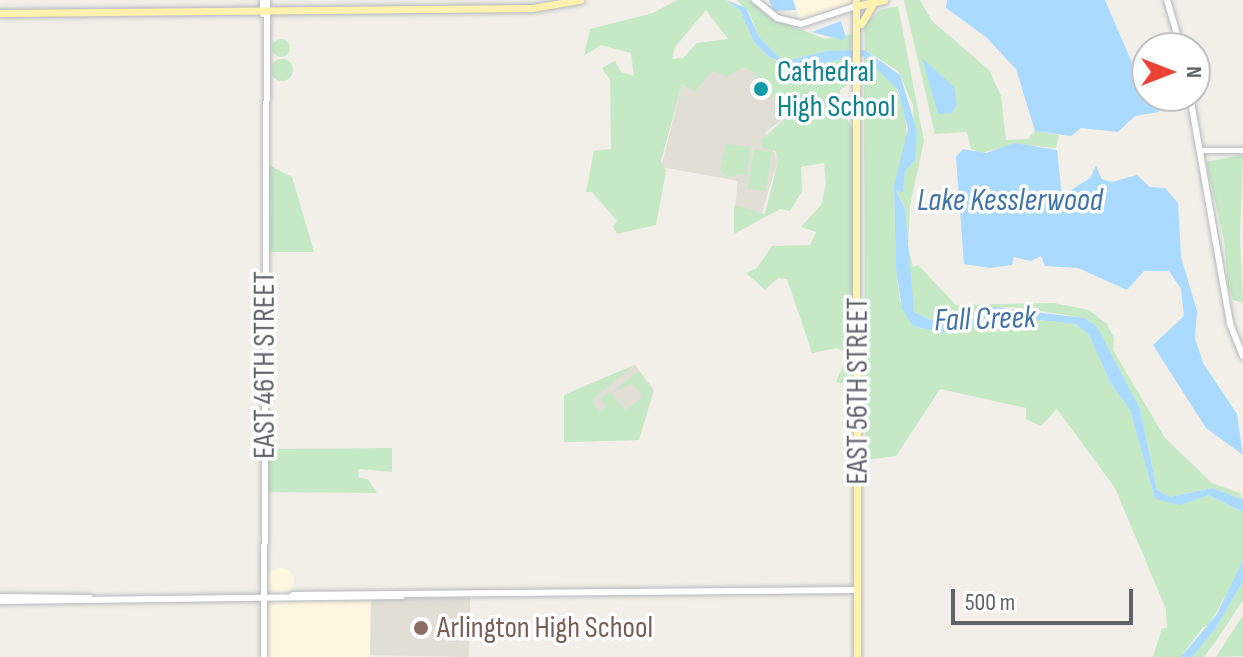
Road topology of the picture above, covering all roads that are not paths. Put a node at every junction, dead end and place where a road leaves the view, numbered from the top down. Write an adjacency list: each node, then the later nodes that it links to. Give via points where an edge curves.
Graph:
1 (580, 0): 6 (main road, via 534,6)
2 (755, 0): 5 (main road, via 777,18 801,24)
3 (1167, 0): 9 (main road)
4 (877, 1): 5 (main road); 8 (main road)
5 (859, 3): 8 (main road, EAST 56TH STREET); 10 (main road, EAST 56TH STREET)
6 (265, 6): 7 (main road); 16 (main road, EAST 46TH STREET)
7 (0, 11)
8 (861, 24): 10 (main road, EAST 56TH STREET)
9 (1176, 32)
10 (858, 41): 15 (main road, EAST 56TH STREET)
11 (1193, 112): 12 (main road)
12 (1200, 150): 13 (street); 14 (main road, via 1230,327)
13 (1243, 150)
14 (1243, 357)
15 (858, 588): 16 (main road); 19 (main road, EAST 56TH STREET)
16 (264, 596): 17 (main road); 18 (main road, EAST 46TH STREET)
17 (0, 599)
18 (264, 657)
19 (857, 657)

